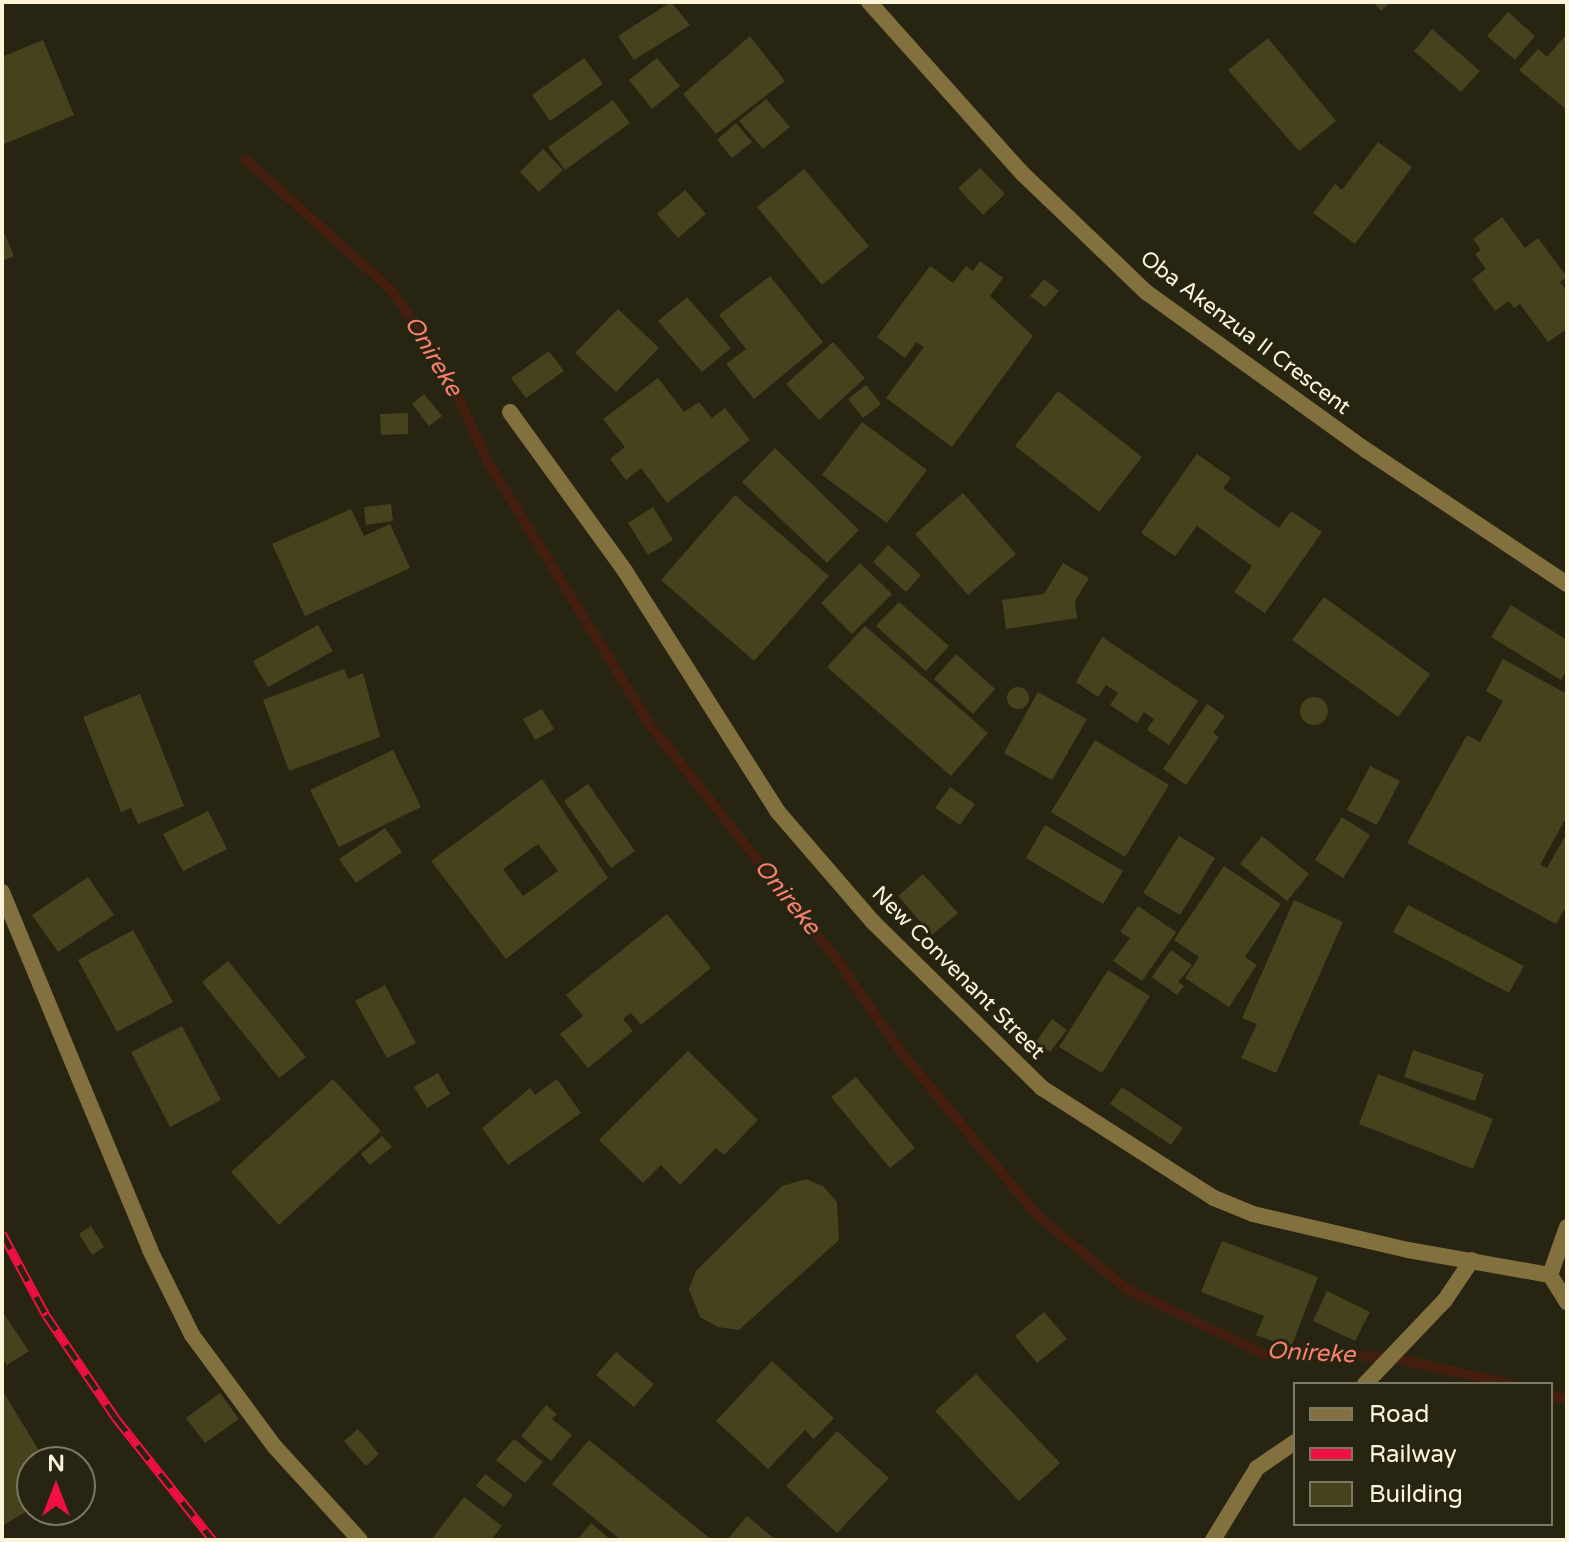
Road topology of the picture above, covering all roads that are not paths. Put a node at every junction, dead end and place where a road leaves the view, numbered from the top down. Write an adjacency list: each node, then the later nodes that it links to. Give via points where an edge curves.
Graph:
1 (869, 2): 3 (street, Oba Akenzua II Crescent, via 1023,174 1146,292 1366,450)
2 (510, 412): 6 (street, New Convenant Street, via 625,571 778,812 872,921 1042,1088 1227,1203 1408,1250)
3 (1567, 584)
4 (2, 892): 11 (street, via 150,1250 192,1335 275,1447)
5 (1567, 1227): 7 (street)
6 (1472, 1260): 7 (street, New Convenant Street); 9 (street, via 1445,1300)
7 (1550, 1275): 8 (street)
8 (1567, 1302)
9 (1367, 1382)
10 (1293, 1443): 12 (street, via 1257,1468)
11 (360, 1540)
12 (1213, 1540)

